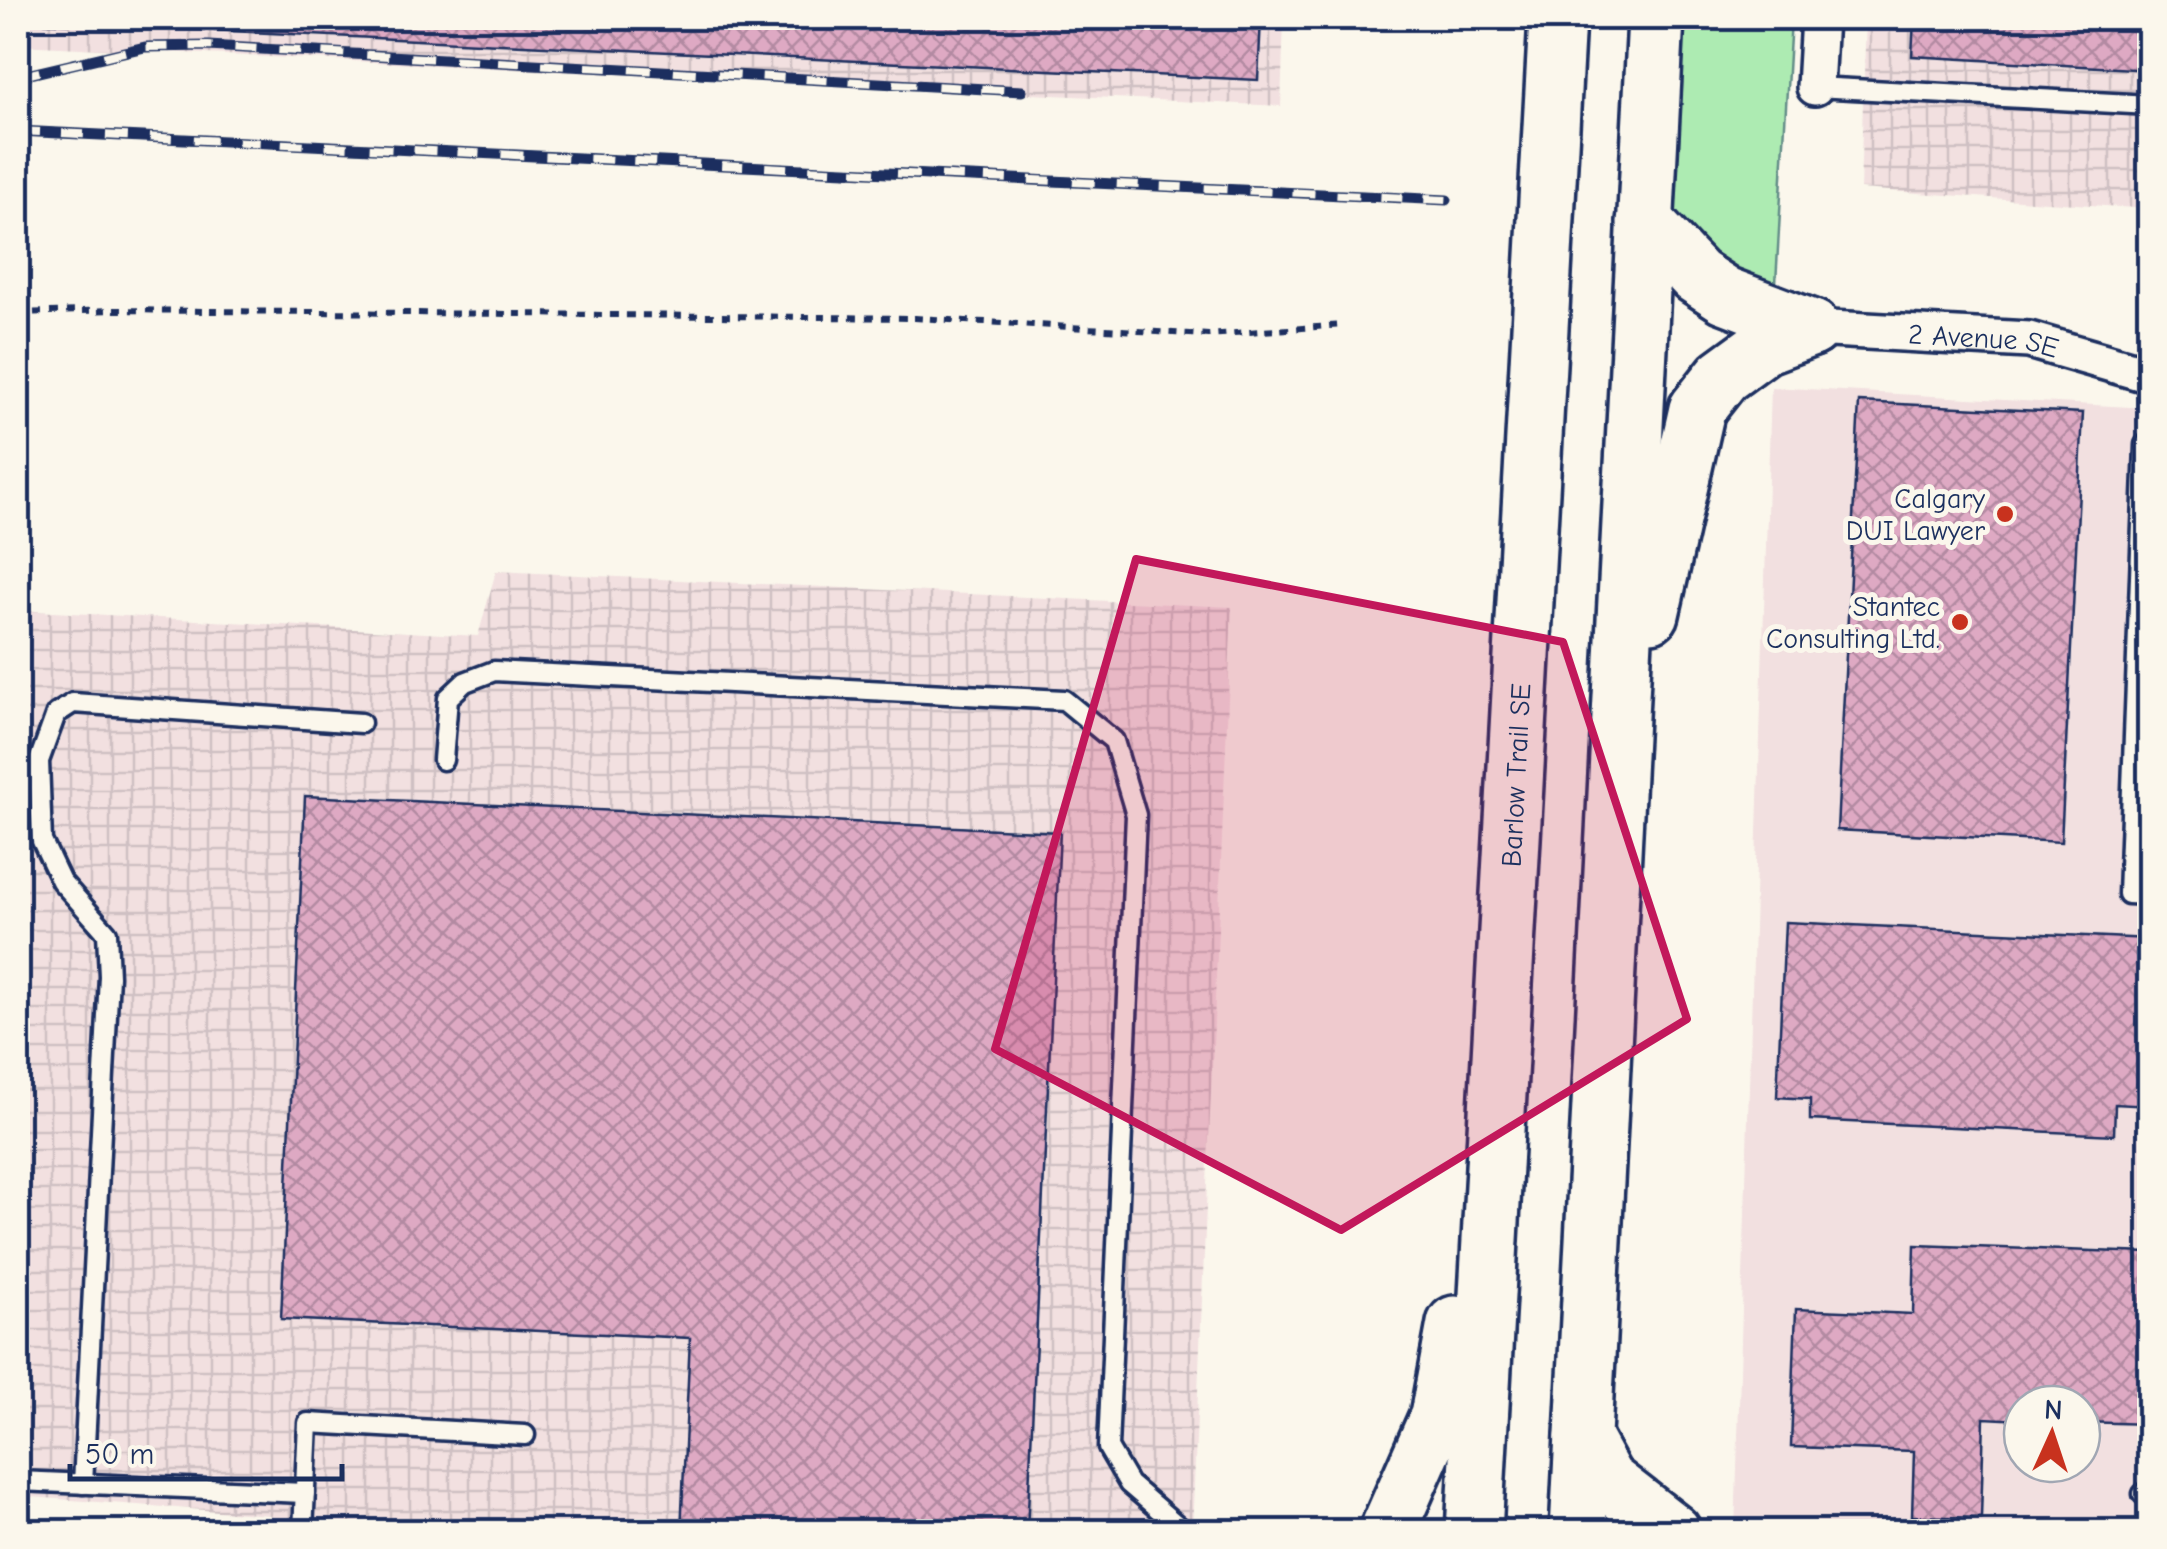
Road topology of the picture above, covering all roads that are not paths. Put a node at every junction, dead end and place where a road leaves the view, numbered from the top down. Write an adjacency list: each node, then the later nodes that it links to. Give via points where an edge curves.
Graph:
1 (1557, 18): 15 (main road, Barlow Trail SE)
2 (1656, 18): 6 (main road)
3 (1819, 18): 4 (street)
4 (1815, 87): 5 (lane)
5 (2150, 105)
6 (1645, 222): 7 (main road, via 1696,276 1725,295); 11 (main road)
7 (1812, 328): 8 (street, 2 Avenue SE, via 2029,340); 11 (main road, via 1764,346 1724,376 1697,409 1652,612)
8 (2150, 375)
9 (2145, 444): 10 (lane)
10 (2144, 624): 14 (lane, via 2128,894)
11 (1623, 659): 17 (main road)
12 (361, 724): 19 (lane, via 73,703 56,714 39,761 42,841 60,881 107,933 109,976)
13 (443, 760): 22 (lane, via 448,698 465,682 494,671 1064,700 1114,740 1136,815 1108,1448 1130,1484)
14 (2150, 895)
15 (1495, 1125): 23 (main road, via 1473,1201 1438,1416); 24 (main road, Barlow Trail SE)
16 (526, 1435): 20 (lane, via 308,1422)
17 (1583, 1438): 25 (main road); 26 (main road, via 1606,1480)
18 (18, 1481): 19 (lane)
19 (83, 1484): 20 (lane)
20 (305, 1493): 21 (lane)
21 (304, 1532)
22 (1185, 1532)
23 (1387, 1532)
24 (1474, 1532)
25 (1578, 1532)
26 (1672, 1532)

